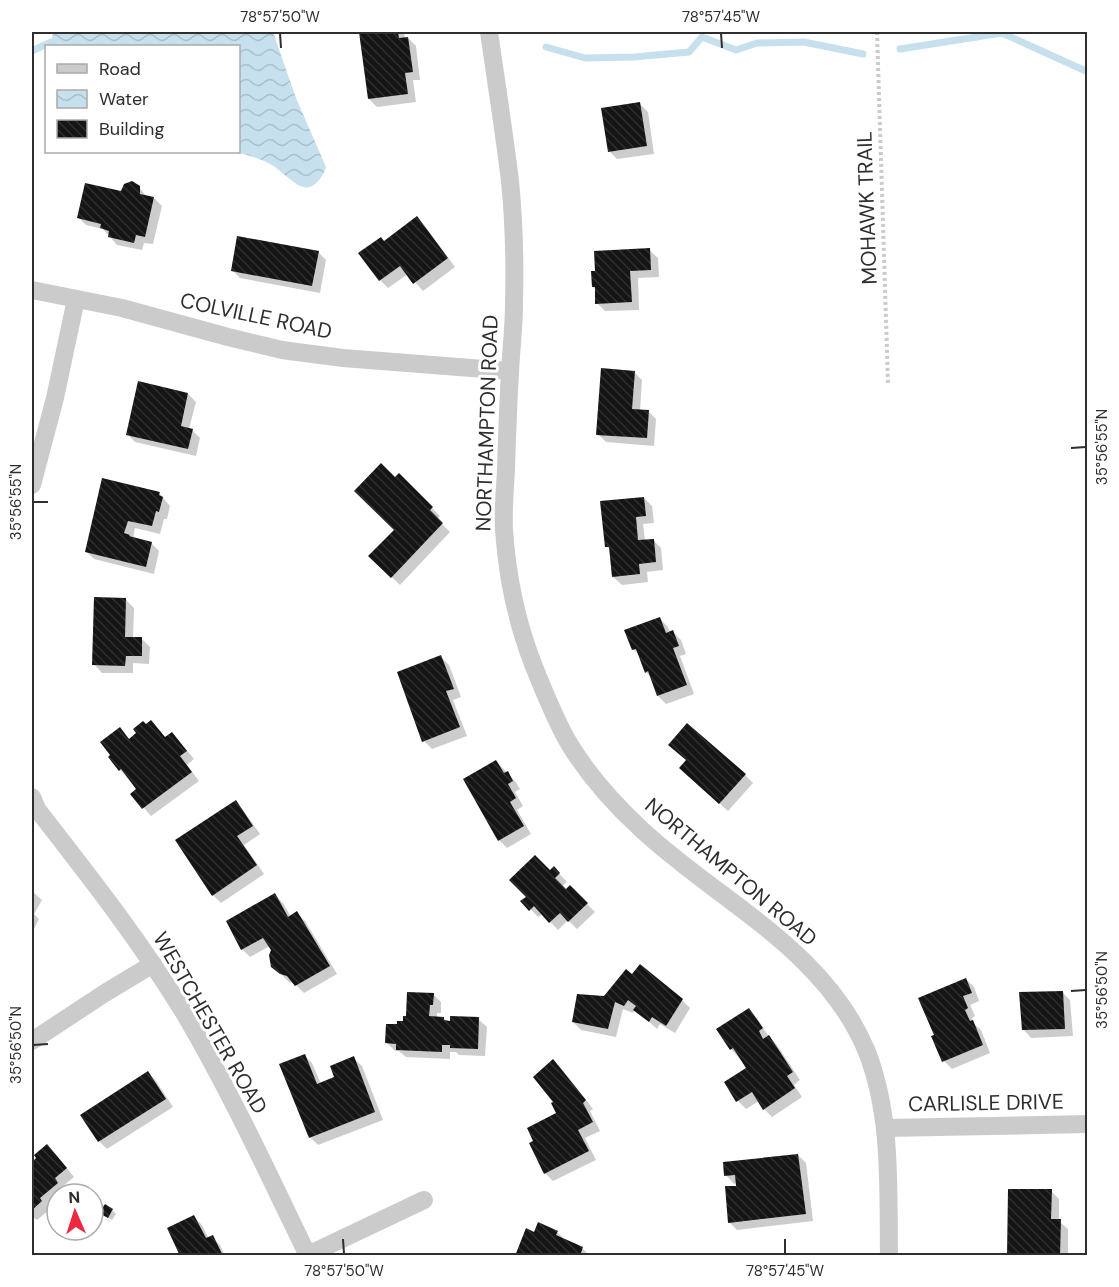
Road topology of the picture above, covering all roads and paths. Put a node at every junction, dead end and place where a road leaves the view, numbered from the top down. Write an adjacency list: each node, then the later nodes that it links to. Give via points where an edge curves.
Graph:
1 (489, 32): 5 (street, NORTHAMPTON ROAD, via 510,184 514,305)
2 (877, 32): 6 (path, MOHAWK TRAIL)
3 (32, 290): 4 (street, COLVILLE ROAD)
4 (76, 300): 5 (street, COLVILLE ROAD, via 122,308 282,350); 7 (street)
5 (510, 371): 12 (street, NORTHAMPTON ROAD, via 504,532 511,584 531,659 560,725 584,765 641,829 784,942 837,998 867,1052)
6 (888, 383)
7 (32, 485)
8 (32, 796): 9 (street, WESTCHESTER ROAD)
9 (153, 964): 10 (street); 14 (street, WESTCHESTER ROAD, via 231,1100)
10 (32, 1041)
11 (1088, 1124): 12 (street, CARLISLE DRIVE)
12 (885, 1128): 15 (street, NORTHAMPTON ROAD)
13 (424, 1200): 14 (street)
14 (308, 1255)
15 (889, 1256)

